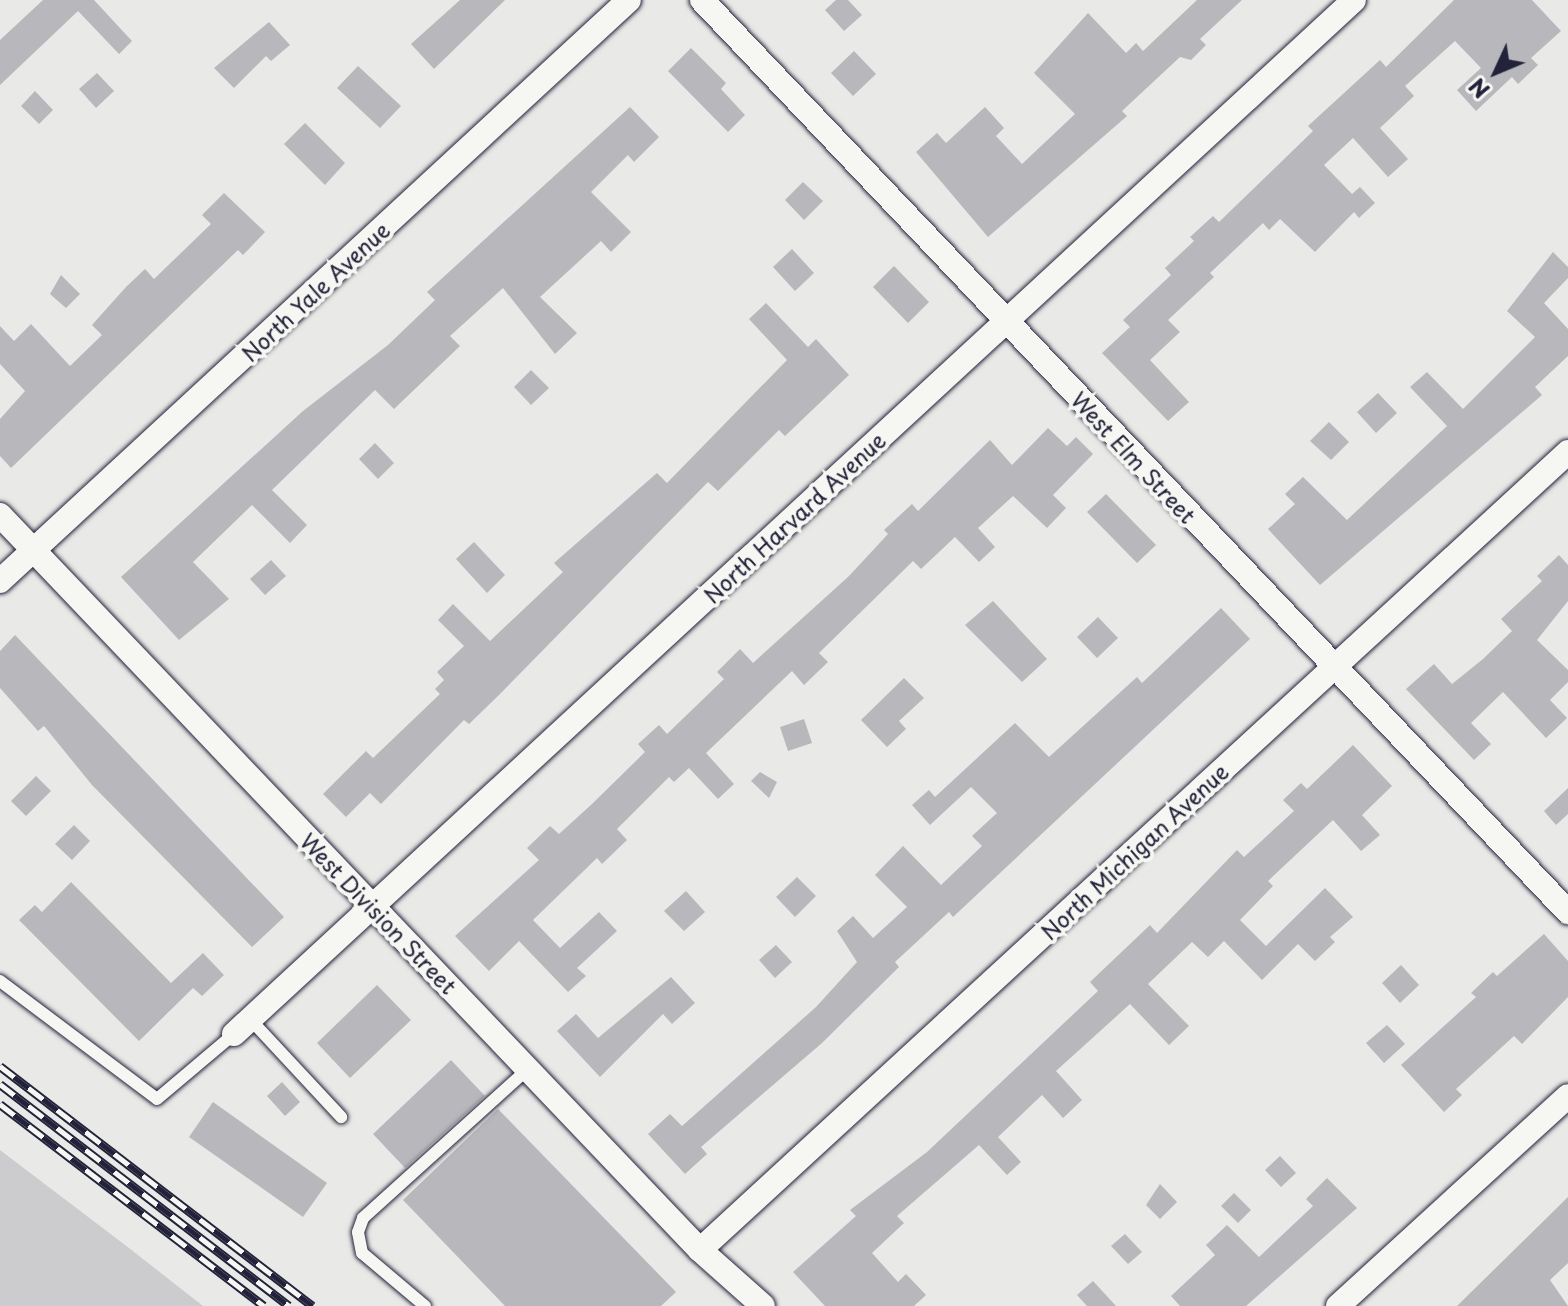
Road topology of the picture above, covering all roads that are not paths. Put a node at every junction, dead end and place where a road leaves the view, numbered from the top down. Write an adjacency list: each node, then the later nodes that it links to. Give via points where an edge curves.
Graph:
1 (629, 0): 7 (street, North Yale Avenue)
2 (702, 0): 4 (street, West Elm Street)
3 (1354, 0): 4 (street, North Harvard Avenue)
4 (1006, 321): 9 (street, West Elm Street); 10 (street, North Harvard Avenue)
5 (1568, 452): 9 (street, North Michigan Avenue)
6 (0, 515): 7 (street, West Division Street)
7 (34, 550): 8 (street, North Yale Avenue); 10 (street, West Division Street)
8 (0, 581)
9 (1333, 668): 11 (street, West Elm Street); 17 (street, North Michigan Avenue)
10 (373, 906): 13 (street, North Harvard Avenue); 14 (street, West Division Street)
11 (1568, 912)
12 (0, 981): 13 (lane, via 157,1099)
13 (242, 1026): 16 (lane)
14 (528, 1069): 17 (street, West Division Street); 18 (lane, via 363,1218 358,1232 362,1253)
15 (1568, 1096): 20 (street)
16 (341, 1117)
17 (700, 1250): 19 (street, West Division Street)
18 (425, 1306)
19 (763, 1306)
20 (1338, 1306)

